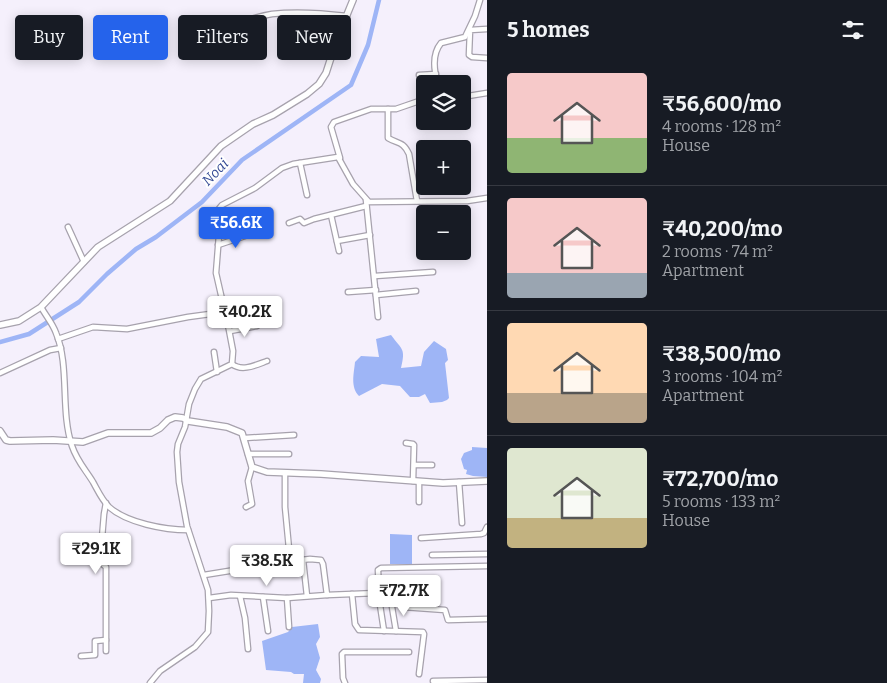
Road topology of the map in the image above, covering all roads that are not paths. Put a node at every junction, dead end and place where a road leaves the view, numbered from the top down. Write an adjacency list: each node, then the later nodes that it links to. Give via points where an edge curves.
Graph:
1 (352, 0): 4 (street)
2 (479, 0): 9 (street, via 464,37 447,41 435,52)
3 (337, 15): 5 (street, via 286,13)
4 (347, 15)
5 (267, 16)
6 (487, 29): 7 (street, via 471,29 469,52 472,57)
7 (487, 58)
8 (330, 60): 29 (street, via 326,74 307,94 253,124 222,146 170,201 98,247)
9 (436, 74): 10 (street)
10 (428, 75)
11 (487, 93): 12 (street)
12 (471, 96)
13 (416, 103): 14 (street)
14 (388, 109): 15 (street, via 371,109 332,123); 19 (street, via 388,138 406,148)
15 (340, 158): 16 (street); 20 (street)
16 (300, 163): 17 (street); 27 (street, via 282,168 255,188 222,205 218,210)
17 (307, 195)
18 (487, 198): 19 (street)
19 (417, 201): 20 (street)
20 (366, 203): 21 (street); 25 (street)
21 (331, 214): 22 (street, via 304,224 300,220); 26 (street)
22 (289, 223)
23 (68, 227): 29 (street)
24 (248, 235): 27 (street)
25 (370, 236): 26 (street); 31 (street)
26 (338, 241): 28 (street)
27 (218, 245): 36 (street, via 216,272)
28 (339, 251)
29 (84, 262): 35 (street)
30 (433, 272): 31 (street)
31 (375, 276): 34 (street)
32 (416, 291): 34 (street)
33 (348, 292): 34 (street)
34 (376, 293): 37 (street)
35 (41, 308): 38 (street, via 19,321); 41 (street)
36 (225, 312): 40 (street); 41 (street, via 123,330 93,327)
37 (378, 316)
38 (0, 325)
39 (257, 326): 40 (street)
40 (230, 331): 45 (street)
41 (58, 339): 42 (street)
42 (61, 348): 47 (street); 52 (street)
43 (214, 352): 46 (street)
44 (267, 361): 45 (street, via 242,368)
45 (232, 364): 46 (street)
46 (217, 372): 48 (street, via 202,379 195,389)
47 (0, 373)
48 (186, 420): 51 (street, via 239,431); 52 (street, via 172,417 151,433 108,433 83,442); 68 (street, via 177,452)
49 (0, 432): 52 (street, via 10,441)
50 (294, 435): 51 (street)
51 (245, 438): 54 (street)
52 (71, 442): 64 (street, via 80,465)
53 (406, 443): 56 (street, via 414,445)
54 (248, 454): 55 (street); 58 (street)
55 (290, 454)
56 (414, 465): 57 (street); 60 (street)
57 (432, 465)
58 (252, 467): 59 (street); 65 (street, via 248,481 252,504)
59 (285, 473): 60 (street); 73 (street)
60 (416, 481): 62 (street); 63 (street)
61 (487, 481): 62 (street)
62 (459, 482): 66 (street)
63 (419, 502)
64 (106, 503): 68 (street, via 126,517 157,527); 91 (street, via 100,562 106,567)
65 (246, 507)
66 (462, 523)
67 (487, 527): 69 (street, via 481,534)
68 (188, 530): 75 (street)
69 (421, 538)
70 (487, 554): 71 (street)
71 (432, 556)
72 (303, 560): 73 (street); 78 (street, via 321,560); 80 (street)
73 (291, 561): 75 (street)
74 (487, 566): 76 (street, via 381,568 378,570)
75 (204, 575): 82 (street)
76 (378, 592): 77 (street); 89 (street)
77 (352, 594): 78 (street); 89 (street, via 357,628)
78 (327, 595): 80 (street)
79 (240, 596): 81 (street); 82 (street); 92 (street)
80 (307, 596): 83 (street)
81 (262, 597): 83 (street); 88 (street)
82 (209, 598): 99 (street, via 208,632 195,648 160,671)
83 (287, 598): 87 (street)
84 (392, 607): 90 (street)
85 (403, 607): 86 (street, via 445,610 448,620)
86 (487, 619)
87 (289, 627)
88 (268, 631)
89 (384, 631): 90 (street)
90 (396, 631): 96 (street, via 424,634)
91 (106, 640): 93 (street); 95 (street, via 95,640 94,656)
92 (248, 649)
93 (106, 651)
94 (409, 652): 100 (street, via 344,652)
95 (81, 656)
96 (419, 674)
97 (487, 680): 98 (street)
98 (433, 681)
99 (150, 683)
100 (345, 683)

